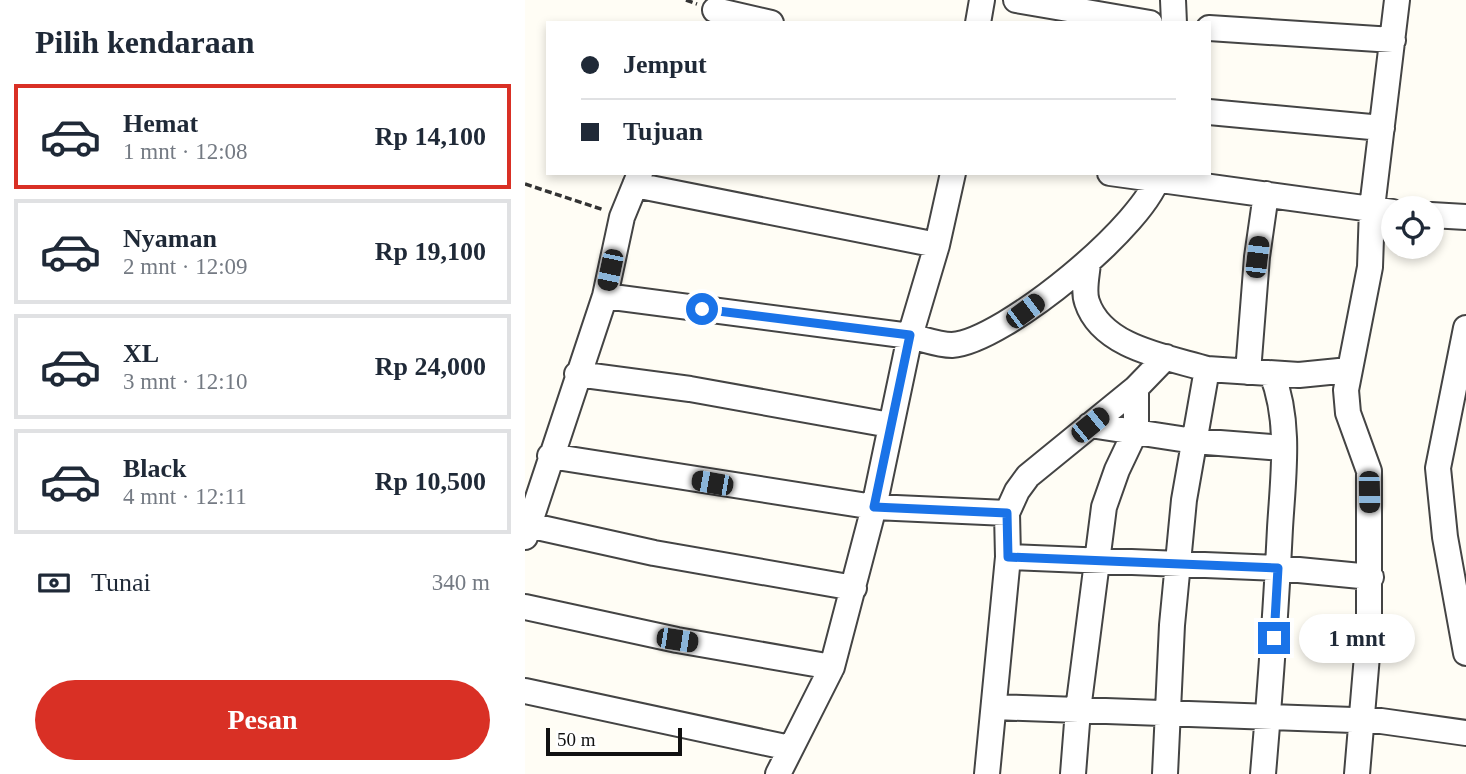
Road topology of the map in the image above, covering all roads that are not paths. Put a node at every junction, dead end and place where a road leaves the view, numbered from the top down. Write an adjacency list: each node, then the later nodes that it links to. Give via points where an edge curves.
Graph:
1 (982, 0): 7 (street)
2 (1016, 0): 8 (street)
3 (1173, 0): 9 (street)
4 (1397, 0): 11 (street)
5 (715, 11): 6 (street)
6 (762, 21)
7 (978, 21)
8 (1138, 21)
9 (1174, 21)
10 (1211, 28): 11 (street)
11 (1393, 40): 13 (street)
12 (1211, 112): 13 (street)
13 (1382, 128): 18 (street)
14 (953, 175): 23 (street)
15 (1158, 176): 17 (street); 24 (street, via 1132,215)
16 (637, 179): 23 (street); 25 (street, via 622,217)
17 (1266, 194): 19 (street); 31 (street, via 1257,257)
18 (1383, 196)
19 (1381, 210)
20 (1444, 215): 21 (street)
21 (1466, 216)
22 (1381, 219): 30 (street)
23 (937, 244): 27 (street)
24 (1088, 263): 27 (street, via 997,330 951,345); 28 (street, via 1087,302 1099,324 1115,338)
25 (605, 296): 27 (street); 32 (street)
26 (1466, 328): 38 (street)
27 (910, 335): 34 (street)
28 (1166, 357): 29 (street); 33 (street)
29 (1207, 369): 31 (street); 37 (street)
30 (1349, 370): 31 (street); 49 (street, via 1348,413 1369,468)
31 (1260, 373): 39 (street, via 1282,402)
32 (577, 374): 34 (street); 40 (street)
33 (1136, 387): 35 (street); 36 (street)
34 (890, 425): 41 (street)
35 (1090, 425): 36 (street); 42 (street, via 1028,476)
36 (1136, 430): 37 (street); 46 (street, via 1104,507)
37 (1194, 441): 39 (street); 47 (street)
38 (1454, 445): 44 (street, via 1438,479)
39 (1283, 448): 48 (street)
40 (549, 456): 41 (street); 43 (street)
41 (874, 507): 42 (street); 50 (street)
42 (1007, 513): 45 (street)
43 (527, 531): 50 (street)
44 (1456, 535): 52 (street)
45 (1008, 557): 46 (street); 56 (street)
46 (1096, 558): 47 (street); 57 (street)
47 (1178, 562): 48 (street); 58 (street)
48 (1278, 568): 49 (street); 59 (street)
49 (1371, 577): 60 (street)
50 (854, 589): 54 (street)
51 (525, 607): 54 (street)
52 (1464, 625): 53 (street)
53 (1466, 653)
54 (832, 667): 62 (street)
55 (525, 691): 62 (street)
56 (994, 707): 57 (street); 64 (street)
57 (1078, 710): 58 (street); 65 (street)
58 (1168, 714): 59 (street); 66 (street)
59 (1268, 718): 60 (street); 67 (street)
60 (1359, 722): 61 (street); 68 (street)
61 (1466, 733)
62 (790, 748): 63 (street)
63 (778, 774)
64 (987, 774)
65 (1073, 774)
66 (1165, 774)
67 (1263, 774)
68 (1357, 774)

